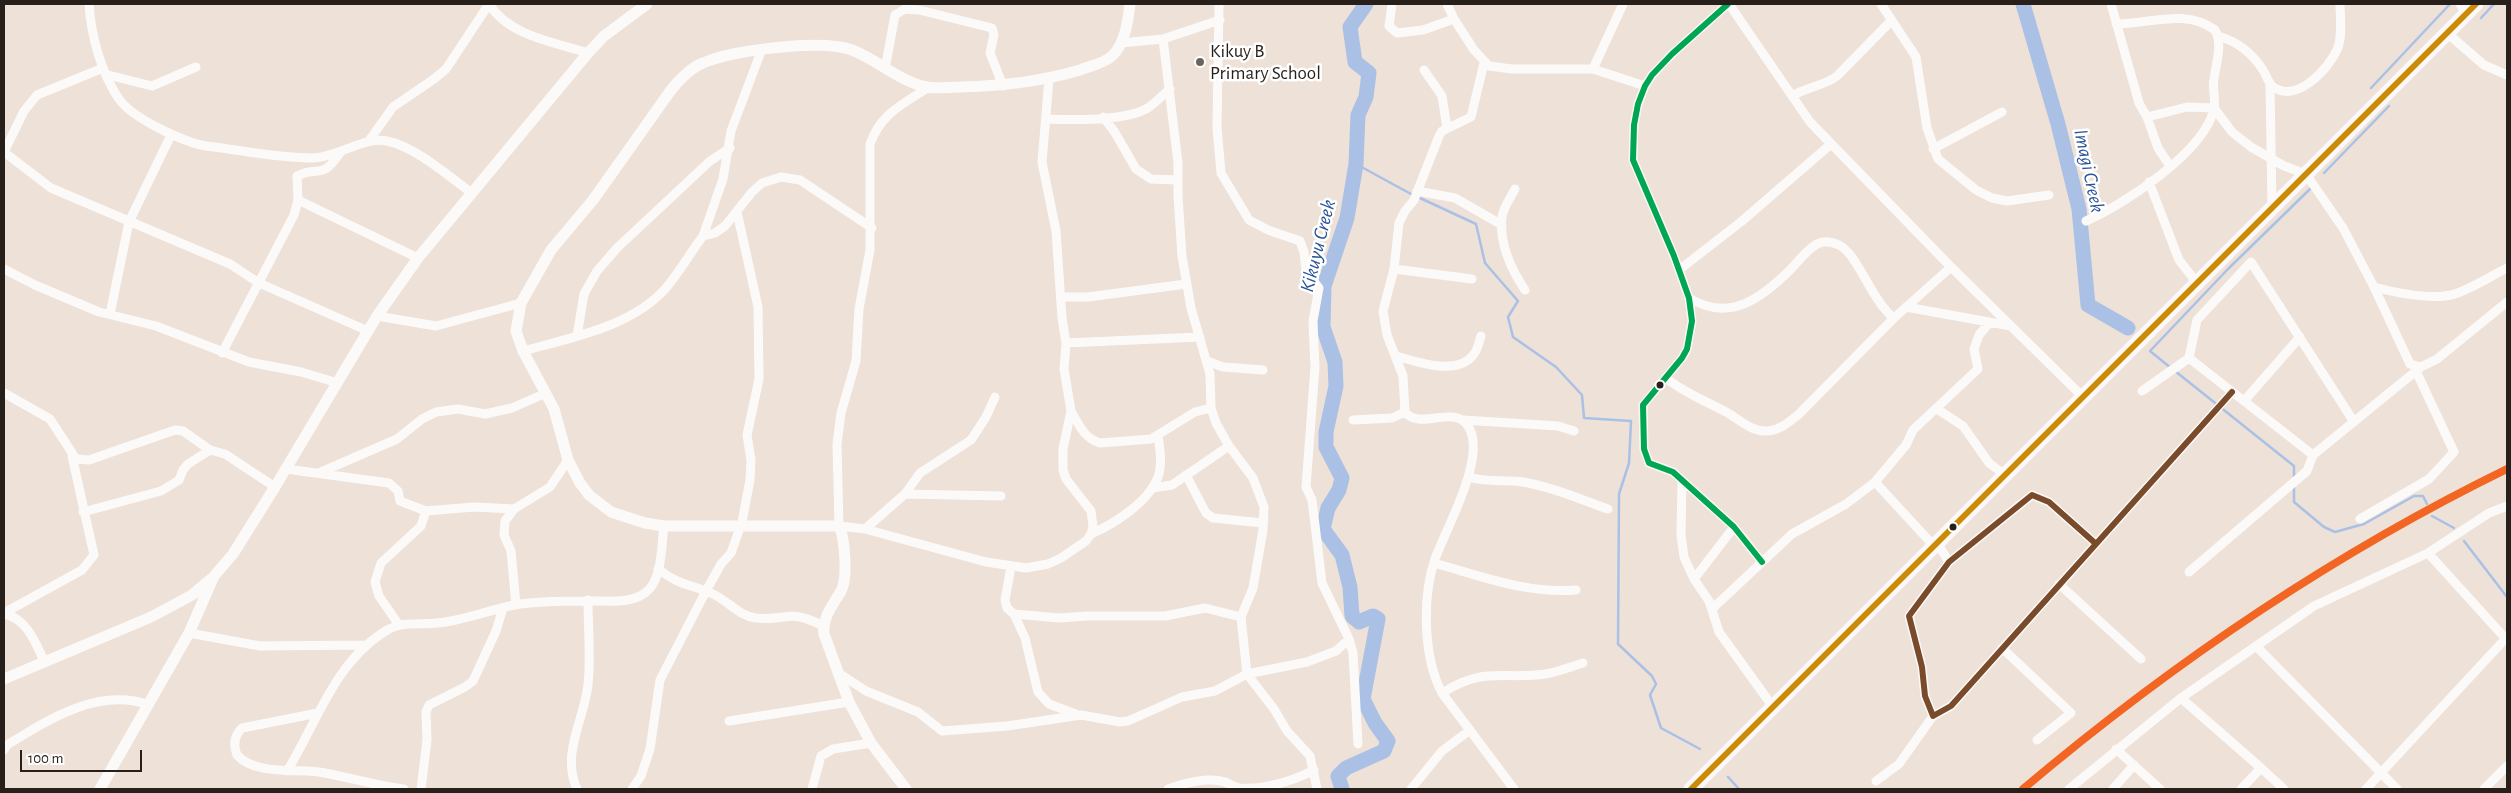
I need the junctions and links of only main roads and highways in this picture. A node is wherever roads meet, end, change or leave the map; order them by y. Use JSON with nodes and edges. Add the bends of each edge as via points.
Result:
{"nodes":[{"id":1,"x":2467,"y":7,"type":"edge"},
{"id":2,"x":1691,"y":789,"type":"edge"}],
"edges":[{"from":1,"to":2,"type":"highway","via":[[2447,32]]}]}
